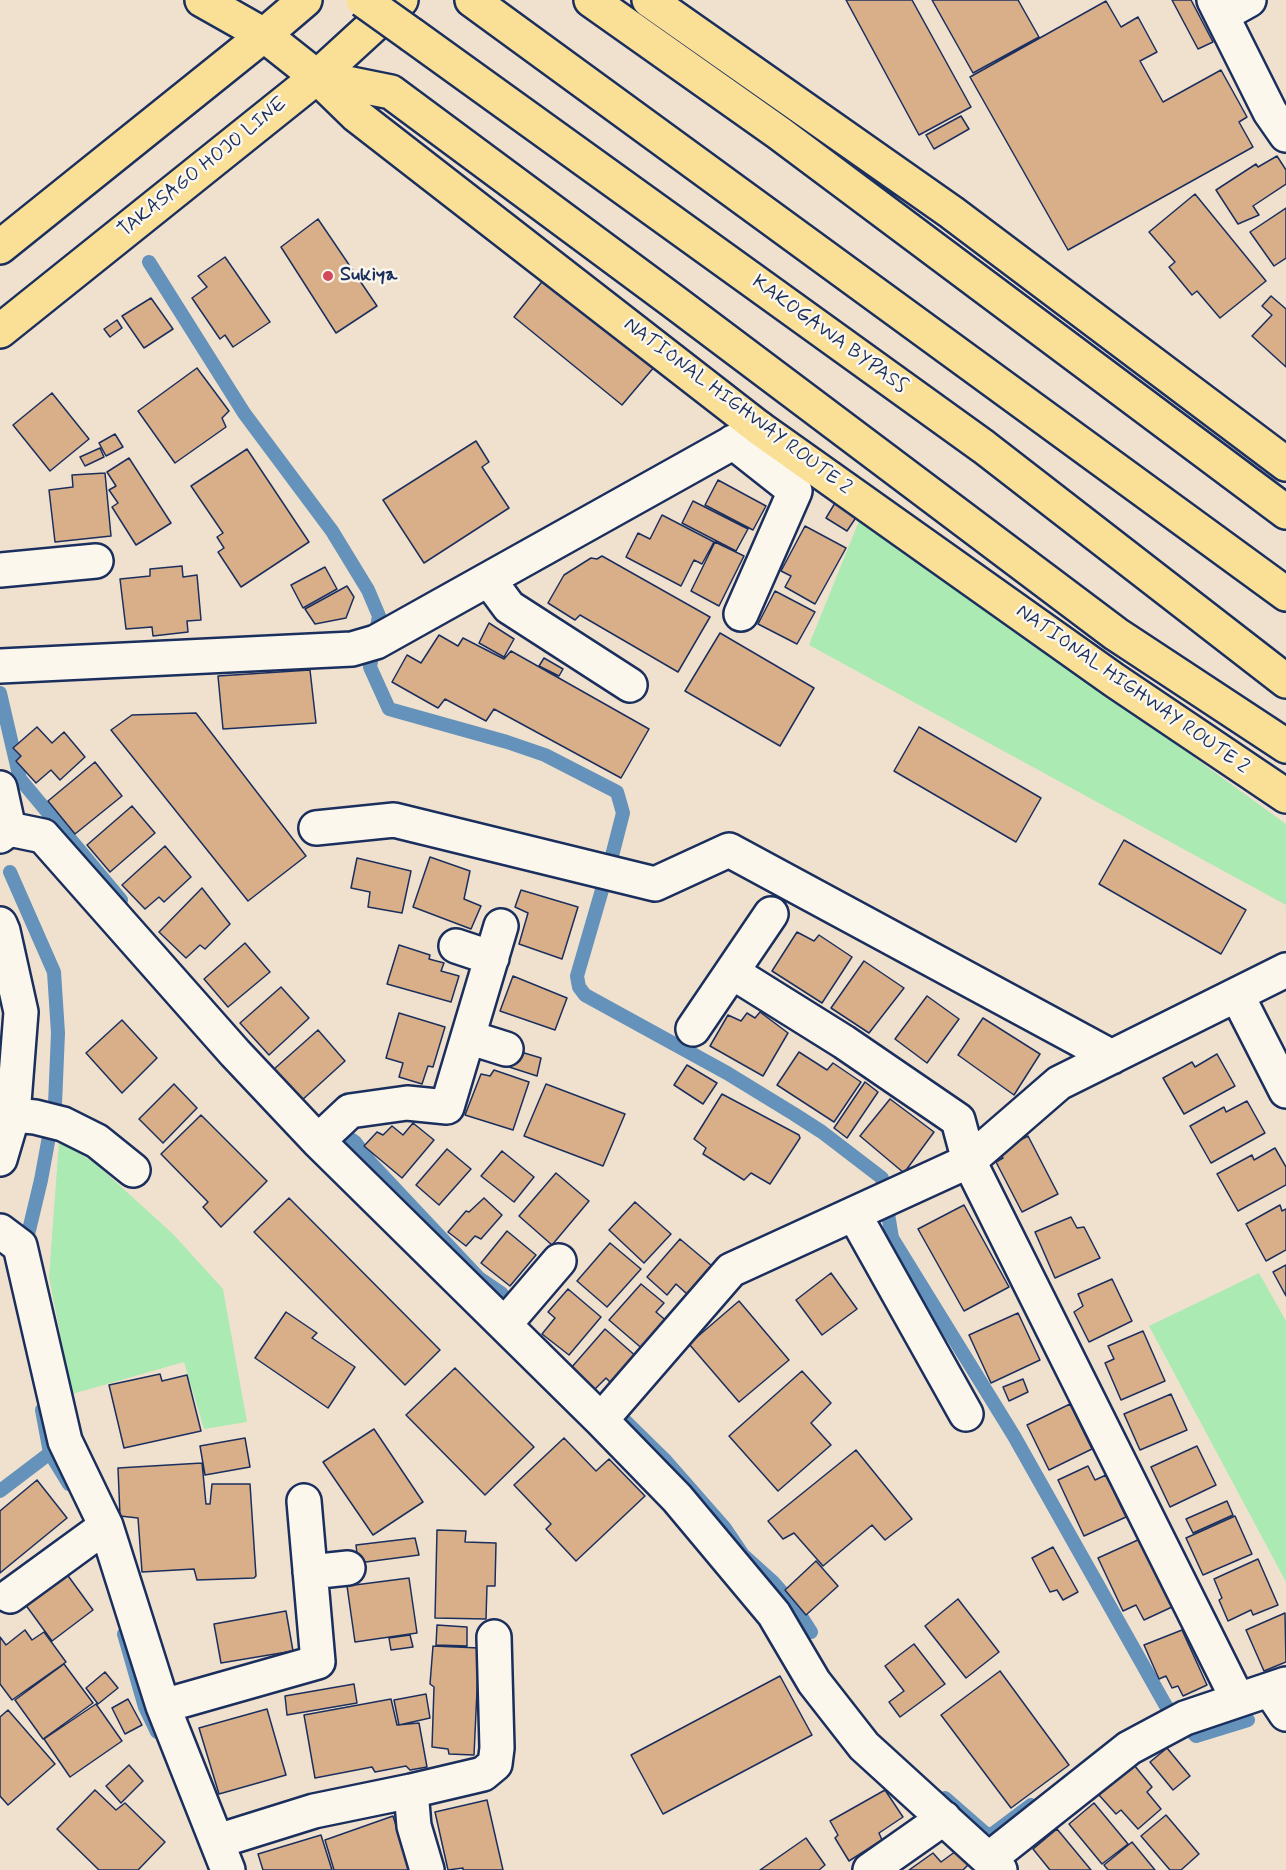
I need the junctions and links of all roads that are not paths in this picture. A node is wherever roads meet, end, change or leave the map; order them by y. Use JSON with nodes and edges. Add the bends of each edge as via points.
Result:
{"nodes":[{"id":1,"x":202,"y":0,"type":"edge"},
{"id":2,"x":233,"y":0,"type":"edge"},
{"id":3,"x":305,"y":0,"type":"edge"},
{"id":4,"x":363,"y":0,"type":"edge"},
{"id":5,"x":401,"y":0,"type":"edge"},
{"id":6,"x":472,"y":0,"type":"edge"},
{"id":7,"x":591,"y":0,"type":"edge"},
{"id":8,"x":649,"y":0,"type":"edge"},
{"id":9,"x":1228,"y":5,"type":"edge"},
{"id":10,"x":264,"y":35,"type":"junction"},
{"id":11,"x":317,"y":77,"type":"junction"},
{"id":12,"x":1286,"y":135,"type":"edge"},
{"id":13,"x":0,"y":247,"type":"edge"},
{"id":14,"x":0,"y":331,"type":"edge"},
{"id":15,"x":746,"y":435,"type":"junction"},
{"id":16,"x":1286,"y":464,"type":"edge"},
{"id":17,"x":1286,"y":512,"type":"edge"},
{"id":18,"x":96,"y":561,"type":"dead end"},
{"id":19,"x":0,"y":570,"type":"edge"},
{"id":20,"x":489,"y":580,"type":"junction"},
{"id":21,"x":1286,"y":594,"type":"edge"},
{"id":22,"x":741,"y":614,"type":"dead end"},
{"id":23,"x":0,"y":666,"type":"edge"},
{"id":24,"x":1286,"y":681,"type":"edge"},
{"id":25,"x":630,"y":685,"type":"dead end"},
{"id":26,"x":1286,"y":746,"type":"edge"},
{"id":27,"x":0,"y":788,"type":"edge"},
{"id":28,"x":1286,"y":796,"type":"edge"},
{"id":29,"x":316,"y":828,"type":"dead end"},
{"id":30,"x":5,"y":832,"type":"edge"},
{"id":31,"x":771,"y":914,"type":"dead end"},
{"id":32,"x":0,"y":924,"type":"edge"},
{"id":33,"x":501,"y":926,"type":"dead end"},
{"id":34,"x":456,"y":946,"type":"dead end"},
{"id":35,"x":492,"y":958,"type":"junction"},
{"id":36,"x":1286,"y":970,"type":"edge"},
{"id":37,"x":732,"y":972,"type":"junction"},
{"id":38,"x":1237,"y":995,"type":"junction"},
{"id":39,"x":693,"y":1029,"type":"dead end"},
{"id":40,"x":468,"y":1037,"type":"junction"},
{"id":41,"x":506,"y":1049,"type":"dead end"},
{"id":42,"x":1112,"y":1057,"type":"junction"},
{"id":43,"x":1286,"y":1090,"type":"edge"},
{"id":44,"x":37,"y":1119,"type":"junction"},
{"id":45,"x":318,"y":1141,"type":"junction"},
{"id":46,"x":0,"y":1159,"type":"edge"},
{"id":47,"x":969,"y":1161,"type":"junction"},
{"id":48,"x":133,"y":1170,"type":"dead end"},
{"id":49,"x":854,"y":1214,"type":"junction"},
{"id":50,"x":10,"y":1238,"type":"edge"},
{"id":51,"x":559,"y":1261,"type":"dead end"},
{"id":52,"x":505,"y":1324,"type":"junction"},
{"id":53,"x":966,"y":1414,"type":"dead end"},
{"id":54,"x":601,"y":1420,"type":"junction"},
{"id":55,"x":304,"y":1501,"type":"dead end"},
{"id":56,"x":103,"y":1528,"type":"junction"},
{"id":57,"x":348,"y":1568,"type":"dead end"},
{"id":58,"x":310,"y":1572,"type":"junction"},
{"id":59,"x":10,"y":1596,"type":"dead end"},
{"id":60,"x":494,"y":1637,"type":"dead end"},
{"id":61,"x":1281,"y":1696,"type":"edge"},
{"id":62,"x":1238,"y":1700,"type":"junction"},
{"id":63,"x":163,"y":1706,"type":"junction"},
{"id":64,"x":411,"y":1791,"type":"junction"},
{"id":65,"x":944,"y":1818,"type":"junction"},
{"id":66,"x":223,"y":1856,"type":"edge"},
{"id":67,"x":994,"y":1865,"type":"edge"},
{"id":68,"x":427,"y":1870,"type":"edge"},
{"id":69,"x":870,"y":1870,"type":"edge"}],
"edges":[{"from":1,"to":10,"type":"main road","name":"NATIONAL HIGHWAY ROUTE 2"},
{"from":2,"to":10,"type":"main road"},
{"from":3,"to":10,"type":"main road"},
{"from":4,"to":24,"type":"main road","name":"KAKOGAWA BYPASS","bridge":true,"via":[[984,447]]},
{"from":5,"to":11,"type":"main road","name":"TAKASAGO HOJO LINE"},
{"from":6,"to":21,"type":"main road"},
{"from":7,"to":17,"type":"main road","via":[[778,133]]},
{"from":8,"to":16,"type":"main road","via":[[951,212]]},
{"from":9,"to":12,"type":"street","via":[[1270,112]]},
{"from":10,"to":11,"type":"main road","name":"NATIONAL HIGHWAY ROUTE 2"},
{"from":10,"to":13,"type":"main road"},
{"from":11,"to":14,"type":"main road","name":"TAKASAGO HOJO LINE"},
{"from":11,"to":15,"type":"main road","name":"NATIONAL HIGHWAY ROUTE 2","via":[[356,115]]},
{"from":11,"to":26,"type":"main road","via":[[391,92],[1116,634]]},
{"from":15,"to":20,"type":"street"},
{"from":15,"to":22,"type":"street","via":[[795,491]]},
{"from":15,"to":28,"type":"main road","name":"NATIONAL HIGHWAY ROUTE 2"},
{"from":18,"to":19,"type":"street"},
{"from":20,"to":23,"type":"street","via":[[376,642],[352,648]]},
{"from":20,"to":25,"type":"street","via":[[509,607]]},
{"from":27,"to":30,"type":"street"},
{"from":29,"to":42,"type":"street","via":[[394,819],[655,884],[729,850]]},
{"from":30,"to":45,"type":"street","via":[[43,836]]},
{"from":31,"to":37,"type":"street"},
{"from":32,"to":44,"type":"street","via":[[21,1012]]},
{"from":33,"to":35,"type":"street"},
{"from":34,"to":35,"type":"street"},
{"from":35,"to":40,"type":"street"},
{"from":36,"to":38,"type":"street"},
{"from":37,"to":39,"type":"street"},
{"from":37,"to":47,"type":"street","via":[[958,1120]]},
{"from":38,"to":42,"type":"street"},
{"from":38,"to":43,"type":"street"},
{"from":40,"to":41,"type":"street"},
{"from":40,"to":45,"type":"street","via":[[447,1107],[407,1103],[350,1112]]},
{"from":42,"to":47,"type":"street","via":[[1059,1083]]},
{"from":44,"to":46,"type":"street"},
{"from":44,"to":48,"type":"street","via":[[97,1140]]},
{"from":45,"to":52,"type":"street"},
{"from":47,"to":49,"type":"street"},
{"from":47,"to":62,"type":"street"},
{"from":49,"to":53,"type":"street"},
{"from":49,"to":54,"type":"street","via":[[731,1270]]},
{"from":50,"to":56,"type":"street","via":[[28,1279],[65,1441]]},
{"from":51,"to":52,"type":"street"},
{"from":52,"to":54,"type":"street"},
{"from":54,"to":65,"type":"street","via":[[676,1498],[774,1614],[814,1682],[864,1746]]},
{"from":55,"to":58,"type":"street"},
{"from":56,"to":59,"type":"street"},
{"from":56,"to":63,"type":"street"},
{"from":57,"to":58,"type":"street"},
{"from":58,"to":63,"type":"street","via":[[318,1662]]},
{"from":60,"to":64,"type":"street","via":[[495,1764],[483,1774]]},
{"from":61,"to":62,"type":"street"},
{"from":62,"to":67,"type":"street","via":[[1179,1722],[1129,1748]]},
{"from":63,"to":66,"type":"street"},
{"from":64,"to":66,"type":"street","via":[[314,1811]]},
{"from":64,"to":68,"type":"street","via":[[414,1826]]},
{"from":65,"to":67,"type":"street"},
{"from":65,"to":69,"type":"street"}]}
